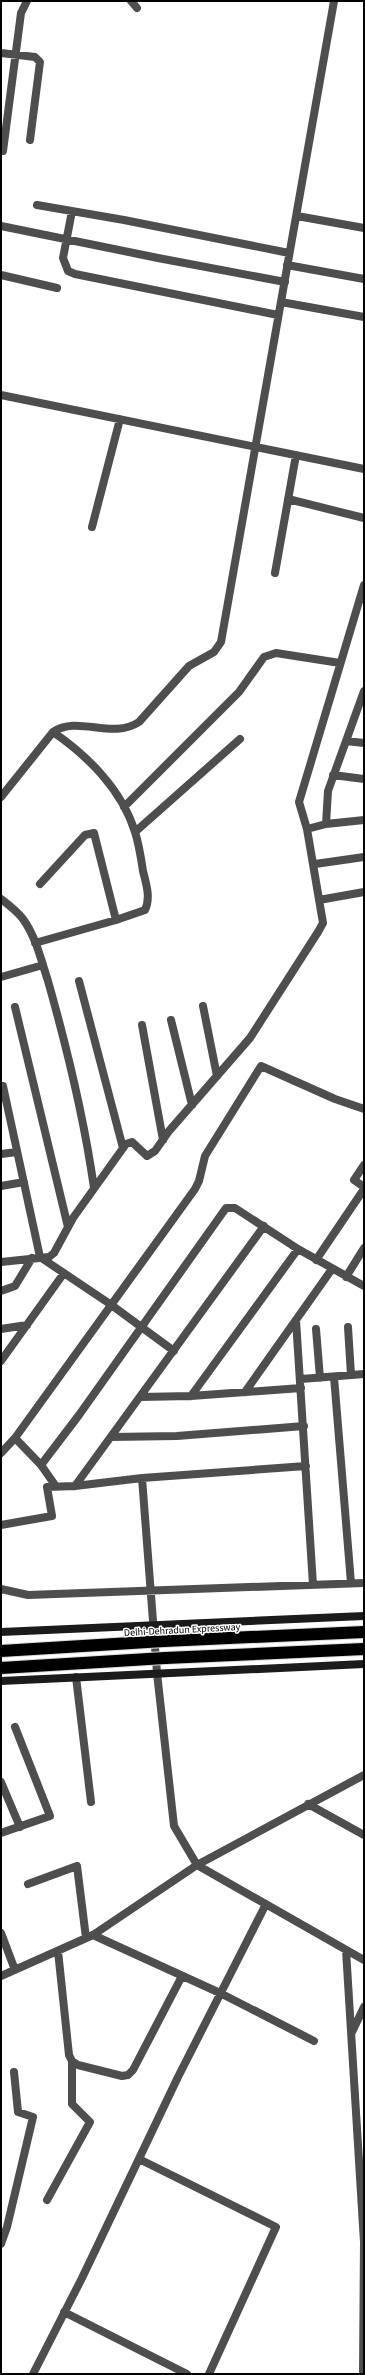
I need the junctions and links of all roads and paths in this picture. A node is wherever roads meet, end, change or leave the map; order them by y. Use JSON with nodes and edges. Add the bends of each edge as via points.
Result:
{"nodes":[{"id":1,"x":27,"y":1,"type":"edge"},
{"id":2,"x":131,"y":1,"type":"edge"},
{"id":3,"x":334,"y":1,"type":"edge"},
{"id":4,"x":137,"y":8,"type":"dead end"},
{"id":5,"x":1,"y":53,"type":"edge"},
{"id":6,"x":16,"y":55,"type":"junction"},
{"id":7,"x":30,"y":140,"type":"dead end"},
{"id":8,"x":3,"y":151,"type":"dead end"},
{"id":9,"x":37,"y":205,"type":"dead end"},
{"id":10,"x":72,"y":211,"type":"junction"},
{"id":11,"x":297,"y":216,"type":"junction"},
{"id":12,"x":1,"y":226,"type":"edge"},
{"id":13,"x":364,"y":228,"type":"edge"},
{"id":14,"x":66,"y":239,"type":"junction"},
{"id":15,"x":289,"y":253,"type":"junction"},
{"id":16,"x":287,"y":265,"type":"junction"},
{"id":17,"x":1,"y":275,"type":"edge"},
{"id":18,"x":364,"y":279,"type":"edge"},
{"id":19,"x":284,"y":282,"type":"junction"},
{"id":20,"x":57,"y":288,"type":"dead end"},
{"id":21,"x":281,"y":302,"type":"junction"},
{"id":22,"x":278,"y":315,"type":"junction"},
{"id":23,"x":364,"y":317,"type":"edge"},
{"id":24,"x":1,"y":395,"type":"edge"},
{"id":25,"x":120,"y":419,"type":"junction"},
{"id":26,"x":256,"y":448,"type":"junction"},
{"id":27,"x":296,"y":456,"type":"junction"},
{"id":28,"x":364,"y":469,"type":"edge"},
{"id":29,"x":288,"y":499,"type":"junction"},
{"id":30,"x":364,"y":518,"type":"edge"},
{"id":31,"x":92,"y":528,"type":"dead end"},
{"id":32,"x":275,"y":573,"type":"dead end"},
{"id":33,"x":364,"y":585,"type":"edge"},
{"id":34,"x":340,"y":663,"type":"junction"},
{"id":35,"x":364,"y":691,"type":"edge"},
{"id":36,"x":53,"y":732,"type":"junction"},
{"id":37,"x":240,"y":739,"type":"dead end"},
{"id":38,"x":346,"y":741,"type":"junction"},
{"id":39,"x":364,"y":744,"type":"edge"},
{"id":40,"x":333,"y":775,"type":"junction"},
{"id":41,"x":364,"y":779,"type":"edge"},
{"id":42,"x":1,"y":796,"type":"edge"},
{"id":43,"x":124,"y":807,"type":"junction"},
{"id":44,"x":364,"y":820,"type":"edge"},
{"id":45,"x":326,"y":824,"type":"junction"},
{"id":46,"x":307,"y":829,"type":"junction"},
{"id":47,"x":135,"y":832,"type":"junction"},
{"id":48,"x":364,"y":857,"type":"edge"},
{"id":49,"x":314,"y":864,"type":"junction"},
{"id":50,"x":40,"y":884,"type":"dead end"},
{"id":51,"x":364,"y":892,"type":"edge"},
{"id":52,"x":1,"y":899,"type":"edge"},
{"id":53,"x":319,"y":900,"type":"junction"},
{"id":54,"x":116,"y":920,"type":"junction"},
{"id":55,"x":35,"y":943,"type":"junction"},
{"id":56,"x":44,"y":966,"type":"junction"},
{"id":57,"x":1,"y":977,"type":"edge"},
{"id":58,"x":79,"y":982,"type":"dead end"},
{"id":59,"x":203,"y":1006,"type":"dead end"},
{"id":60,"x":15,"y":1007,"type":"dead end"},
{"id":61,"x":171,"y":1020,"type":"dead end"},
{"id":62,"x":142,"y":1025,"type":"dead end"},
{"id":63,"x":218,"y":1076,"type":"junction"},
{"id":64,"x":3,"y":1086,"type":"dead end"},
{"id":65,"x":192,"y":1105,"type":"junction"},
{"id":66,"x":364,"y":1109,"type":"edge"},
{"id":67,"x":163,"y":1140,"type":"junction"},
{"id":68,"x":123,"y":1148,"type":"junction"},
{"id":69,"x":17,"y":1152,"type":"junction"},
{"id":70,"x":1,"y":1154,"type":"edge"},
{"id":71,"x":364,"y":1165,"type":"edge"},
{"id":72,"x":24,"y":1182,"type":"junction"},
{"id":73,"x":1,"y":1186,"type":"edge"},
{"id":74,"x":94,"y":1188,"type":"junction"},
{"id":75,"x":364,"y":1188,"type":"edge"},
{"id":76,"x":264,"y":1226,"type":"junction"},
{"id":77,"x":68,"y":1227,"type":"junction"},
{"id":78,"x":364,"y":1248,"type":"edge"},
{"id":79,"x":298,"y":1249,"type":"junction"},
{"id":80,"x":36,"y":1258,"type":"junction"},
{"id":81,"x":316,"y":1260,"type":"junction"},
{"id":82,"x":1,"y":1262,"type":"edge"},
{"id":83,"x":332,"y":1269,"type":"junction"},
{"id":84,"x":64,"y":1273,"type":"junction"},
{"id":85,"x":346,"y":1277,"type":"junction"},
{"id":86,"x":364,"y":1286,"type":"edge"},
{"id":87,"x":1,"y":1291,"type":"edge"},
{"id":88,"x":110,"y":1304,"type":"junction"},
{"id":89,"x":296,"y":1320,"type":"junction"},
{"id":90,"x":27,"y":1325,"type":"junction"},
{"id":91,"x":348,"y":1326,"type":"dead end"},
{"id":92,"x":141,"y":1328,"type":"junction"},
{"id":93,"x":1,"y":1329,"type":"edge"},
{"id":94,"x":316,"y":1329,"type":"dead end"},
{"id":95,"x":174,"y":1351,"type":"junction"},
{"id":96,"x":1,"y":1361,"type":"edge"},
{"id":97,"x":364,"y":1374,"type":"edge"},
{"id":98,"x":351,"y":1375,"type":"junction"},
{"id":99,"x":334,"y":1377,"type":"junction"},
{"id":100,"x":320,"y":1378,"type":"junction"},
{"id":101,"x":301,"y":1379,"type":"junction"},
{"id":102,"x":301,"y":1388,"type":"junction"},
{"id":103,"x":245,"y":1392,"type":"junction"},
{"id":104,"x":191,"y":1396,"type":"junction"},
{"id":105,"x":140,"y":1397,"type":"junction"},
{"id":106,"x":304,"y":1426,"type":"junction"},
{"id":107,"x":111,"y":1437,"type":"junction"},
{"id":108,"x":14,"y":1438,"type":"junction"},
{"id":109,"x":1,"y":1453,"type":"edge"},
{"id":110,"x":41,"y":1465,"type":"junction"},
{"id":111,"x":306,"y":1466,"type":"junction"},
{"id":112,"x":142,"y":1478,"type":"junction"},
{"id":113,"x":55,"y":1485,"type":"junction"},
{"id":114,"x":76,"y":1486,"type":"junction"},
{"id":115,"x":1,"y":1524,"type":"edge"},
{"id":116,"x":350,"y":1583,"type":"junction"},
{"id":117,"x":364,"y":1583,"type":"edge"},
{"id":118,"x":313,"y":1585,"type":"junction"},
{"id":119,"x":1,"y":1590,"type":"edge"},
{"id":120,"x":151,"y":1592,"type":"junction"},
{"id":121,"x":364,"y":1616,"type":"edge"},
{"id":122,"x":153,"y":1624,"type":"junction"},
{"id":123,"x":1,"y":1632,"type":"edge"},
{"id":124,"x":364,"y":1632,"type":"edge"},
{"id":125,"x":364,"y":1649,"type":"edge"},
{"id":126,"x":1,"y":1651,"type":"edge"},
{"id":127,"x":364,"y":1664,"type":"edge"},
{"id":128,"x":1,"y":1668,"type":"edge"},
{"id":129,"x":157,"y":1673,"type":"junction"},
{"id":130,"x":76,"y":1677,"type":"junction"},
{"id":131,"x":1,"y":1681,"type":"edge"},
{"id":132,"x":14,"y":1727,"type":"dead end"},
{"id":133,"x":364,"y":1775,"type":"edge"},
{"id":134,"x":1,"y":1782,"type":"edge"},
{"id":135,"x":91,"y":1802,"type":"dead end"},
{"id":136,"x":308,"y":1804,"type":"junction"},
{"id":137,"x":20,"y":1827,"type":"junction"},
{"id":138,"x":1,"y":1833,"type":"edge"},
{"id":139,"x":364,"y":1835,"type":"edge"},
{"id":140,"x":197,"y":1865,"type":"junction"},
{"id":141,"x":28,"y":1884,"type":"dead end"},
{"id":142,"x":266,"y":1904,"type":"junction"},
{"id":143,"x":1,"y":1933,"type":"edge"},
{"id":144,"x":90,"y":1936,"type":"junction"},
{"id":145,"x":346,"y":1950,"type":"junction"},
{"id":146,"x":58,"y":1951,"type":"junction"},
{"id":147,"x":364,"y":1960,"type":"edge"},
{"id":148,"x":15,"y":1970,"type":"junction"},
{"id":149,"x":1,"y":1976,"type":"edge"},
{"id":150,"x":182,"y":1976,"type":"junction"},
{"id":151,"x":220,"y":1993,"type":"junction"},
{"id":152,"x":364,"y":2007,"type":"edge"},
{"id":153,"x":352,"y":2032,"type":"junction"},
{"id":154,"x":314,"y":2041,"type":"dead end"},
{"id":155,"x":72,"y":2062,"type":"junction"},
{"id":156,"x":14,"y":2072,"type":"dead end"},
{"id":157,"x":138,"y":2159,"type":"junction"},
{"id":158,"x":47,"y":2200,"type":"dead end"},
{"id":159,"x":4,"y":2226,"type":"edge"},
{"id":160,"x":364,"y":2242,"type":"edge"},
{"id":161,"x":1,"y":2244,"type":"edge"},
{"id":162,"x":64,"y":2312,"type":"junction"},
{"id":163,"x":33,"y":2374,"type":"edge"},
{"id":164,"x":187,"y":2374,"type":"edge"},
{"id":165,"x":209,"y":2374,"type":"edge"},
{"id":166,"x":363,"y":2374,"type":"edge"}],
"edges":[{"from":1,"to":6,"type":"street","via":[[21,13]]},
{"from":2,"to":4,"type":"street"},
{"from":3,"to":11,"type":"street"},
{"from":5,"to":6,"type":"street"},
{"from":6,"to":7,"type":"street","via":[[35,57],[40,62]]},
{"from":6,"to":8,"type":"street"},
{"from":9,"to":10,"type":"street"},
{"from":10,"to":14,"type":"street"},
{"from":10,"to":15,"type":"street"},
{"from":11,"to":13,"type":"street"},
{"from":11,"to":15,"type":"street"},
{"from":12,"to":14,"type":"street"},
{"from":14,"to":19,"type":"street"},
{"from":14,"to":22,"type":"street","via":[[64,266],[75,274]]},
{"from":15,"to":16,"type":"street"},
{"from":16,"to":18,"type":"street"},
{"from":16,"to":19,"type":"street"},
{"from":17,"to":20,"type":"street"},
{"from":19,"to":21,"type":"street"},
{"from":21,"to":22,"type":"street"},
{"from":21,"to":23,"type":"street"},
{"from":22,"to":26,"type":"street"},
{"from":24,"to":25,"type":"street"},
{"from":25,"to":26,"type":"street"},
{"from":25,"to":31,"type":"street"},
{"from":26,"to":27,"type":"street"},
{"from":26,"to":36,"type":"street","via":[[225,630],[218,647],[189,666],[133,726],[116,730],[62,727]]},
{"from":27,"to":28,"type":"street"},
{"from":27,"to":29,"type":"street"},
{"from":29,"to":30,"type":"street"},
{"from":29,"to":32,"type":"street"},
{"from":33,"to":34,"type":"street"},
{"from":34,"to":43,"type":"street","via":[[276,653],[264,657],[239,692]]},
{"from":34,"to":46,"type":"street","via":[[299,802]]},
{"from":35,"to":38,"type":"street"},
{"from":36,"to":42,"type":"street"},
{"from":36,"to":43,"type":"street","via":[[82,753]]},
{"from":37,"to":47,"type":"street"},
{"from":38,"to":39,"type":"street"},
{"from":38,"to":40,"type":"street"},
{"from":40,"to":41,"type":"street"},
{"from":40,"to":45,"type":"street","via":[[326,799]]},
{"from":43,"to":47,"type":"street"},
{"from":44,"to":45,"type":"street"},
{"from":45,"to":46,"type":"street"},
{"from":46,"to":49,"type":"street"},
{"from":47,"to":54,"type":"street","via":[[148,905],[142,912]]},
{"from":48,"to":49,"type":"street"},
{"from":49,"to":53,"type":"street"},
{"from":50,"to":54,"type":"street","via":[[85,835],[94,833]]},
{"from":51,"to":53,"type":"street"},
{"from":52,"to":55,"type":"street","via":[[24,920]]},
{"from":53,"to":63,"type":"street","via":[[323,923],[318,932],[250,1038]]},
{"from":54,"to":55,"type":"street"},
{"from":55,"to":56,"type":"street"},
{"from":56,"to":57,"type":"street"},
{"from":56,"to":74,"type":"street","via":[[90,1156]]},
{"from":58,"to":68,"type":"street"},
{"from":59,"to":63,"type":"street"},
{"from":60,"to":77,"type":"street"},
{"from":61,"to":65,"type":"street"},
{"from":62,"to":67,"type":"street"},
{"from":63,"to":65,"type":"street"},
{"from":64,"to":69,"type":"street"},
{"from":65,"to":67,"type":"street"},
{"from":66,"to":88,"type":"street","via":[[261,1066],[205,1156],[195,1189]]},
{"from":67,"to":68,"type":"street","via":[[155,1152],[147,1156],[132,1142]]},
{"from":68,"to":74,"type":"street"},
{"from":69,"to":70,"type":"street"},
{"from":69,"to":72,"type":"street"},
{"from":71,"to":75,"type":"street","via":[[354,1180]]},
{"from":72,"to":73,"type":"street"},
{"from":72,"to":80,"type":"street"},
{"from":74,"to":77,"type":"street"},
{"from":75,"to":81,"type":"street"},
{"from":76,"to":79,"type":"street"},
{"from":76,"to":92,"type":"street","via":[[235,1208],[226,1208]]},
{"from":76,"to":95,"type":"street"},
{"from":77,"to":80,"type":"street","via":[[54,1253]]},
{"from":78,"to":85,"type":"street"},
{"from":79,"to":81,"type":"street"},
{"from":79,"to":104,"type":"street"},
{"from":80,"to":82,"type":"street"},
{"from":80,"to":84,"type":"street"},
{"from":80,"to":87,"type":"street","via":[[15,1286]]},
{"from":81,"to":83,"type":"street"},
{"from":83,"to":85,"type":"street"},
{"from":83,"to":89,"type":"street"},
{"from":84,"to":88,"type":"street"},
{"from":84,"to":90,"type":"street"},
{"from":85,"to":86,"type":"street"},
{"from":88,"to":92,"type":"street"},
{"from":88,"to":108,"type":"street"},
{"from":89,"to":101,"type":"street"},
{"from":89,"to":103,"type":"street"},
{"from":90,"to":93,"type":"street"},
{"from":90,"to":96,"type":"street"},
{"from":91,"to":98,"type":"street"},
{"from":92,"to":95,"type":"street"},
{"from":92,"to":110,"type":"street"},
{"from":94,"to":100,"type":"street"},
{"from":95,"to":105,"type":"street"},
{"from":97,"to":98,"type":"street"},
{"from":98,"to":99,"type":"street"},
{"from":99,"to":100,"type":"street"},
{"from":99,"to":116,"type":"street"},
{"from":100,"to":101,"type":"street"},
{"from":101,"to":102,"type":"street"},
{"from":102,"to":103,"type":"street"},
{"from":102,"to":106,"type":"street"},
{"from":103,"to":104,"type":"street"},
{"from":104,"to":105,"type":"street"},
{"from":105,"to":107,"type":"street"},
{"from":106,"to":107,"type":"street","via":[[177,1436]]},
{"from":106,"to":111,"type":"street"},
{"from":107,"to":114,"type":"street"},
{"from":108,"to":109,"type":"street"},
{"from":108,"to":110,"type":"street"},
{"from":110,"to":113,"type":"street"},
{"from":111,"to":112,"type":"street"},
{"from":111,"to":118,"type":"street"},
{"from":112,"to":114,"type":"street"},
{"from":112,"to":120,"type":"street"},
{"from":113,"to":114,"type":"street"},
{"from":113,"to":115,"type":"street","via":[[47,1486],[52,1516]]},
{"from":116,"to":117,"type":"street"},
{"from":116,"to":118,"type":"street"},
{"from":118,"to":120,"type":"street"},
{"from":119,"to":120,"type":"street","via":[[28,1595]]},
{"from":120,"to":122,"type":"street"},
{"from":121,"to":122,"type":"street"},
{"from":122,"to":123,"type":"street"},
{"from":122,"to":129,"type":"street"},
{"from":124,"to":126,"type":"highway","name":"Delhi-Dehradun Expressway","bridge":true},
{"from":125,"to":128,"type":"highway","bridge":true},
{"from":127,"to":129,"type":"street"},
{"from":129,"to":130,"type":"street"},
{"from":129,"to":140,"type":"street","via":[[174,1826]]},
{"from":130,"to":131,"type":"street"},
{"from":130,"to":135,"type":"street"},
{"from":132,"to":137,"type":"street","via":[[50,1816]]},
{"from":133,"to":136,"type":"street"},
{"from":134,"to":137,"type":"street"},
{"from":136,"to":139,"type":"street"},
{"from":136,"to":140,"type":"street"},
{"from":137,"to":138,"type":"street"},
{"from":140,"to":142,"type":"street"},
{"from":140,"to":144,"type":"street"},
{"from":141,"to":144,"type":"street","via":[[78,1866]]},
{"from":142,"to":145,"type":"street"},
{"from":142,"to":151,"type":"street"},
{"from":143,"to":148,"type":"street"},
{"from":144,"to":146,"type":"street"},
{"from":144,"to":150,"type":"street"},
{"from":145,"to":147,"type":"street"},
{"from":145,"to":153,"type":"street"},
{"from":146,"to":148,"type":"street"},
{"from":146,"to":155,"type":"street"},
{"from":148,"to":149,"type":"street"},
{"from":150,"to":151,"type":"street"},
{"from":150,"to":155,"type":"street","via":[[128,2075]]},
{"from":151,"to":154,"type":"street"},
{"from":151,"to":157,"type":"street"},
{"from":152,"to":153,"type":"street"},
{"from":153,"to":160,"type":"street"},
{"from":155,"to":158,"type":"street","via":[[72,2104],[90,2122]]},
{"from":156,"to":159,"type":"street","via":[[18,2112],[33,2117]]},
{"from":157,"to":162,"type":"street"},
{"from":157,"to":165,"type":"street","via":[[276,2227]]},
{"from":159,"to":161,"type":"street"},
{"from":160,"to":166,"type":"street"},
{"from":162,"to":163,"type":"street"},
{"from":162,"to":164,"type":"street"}]}
